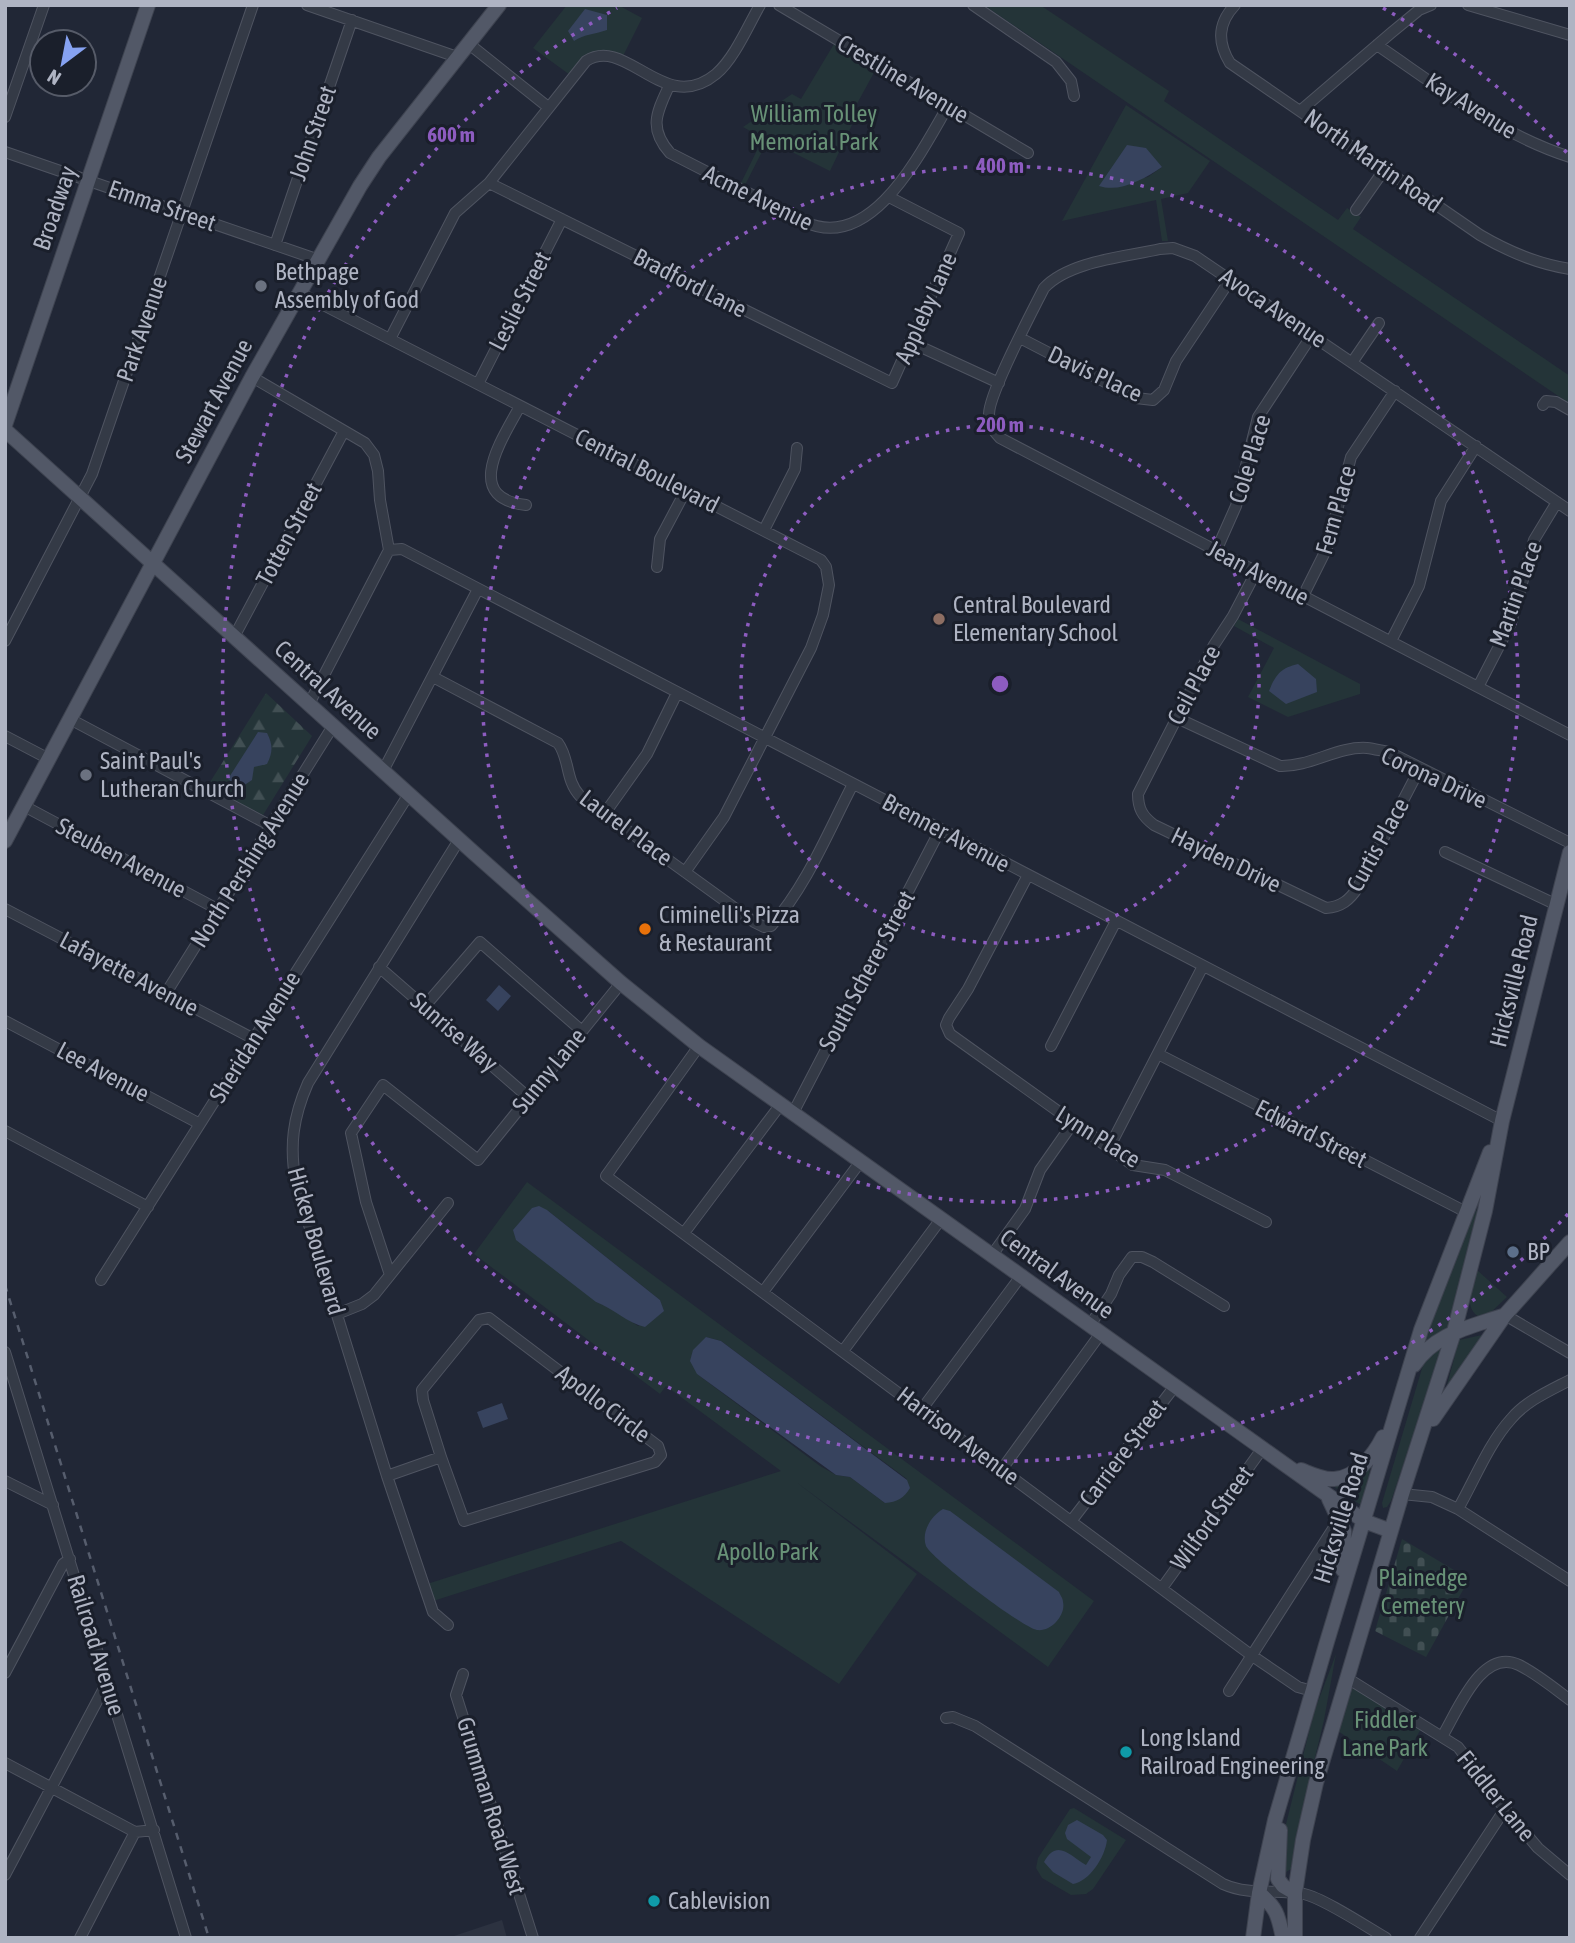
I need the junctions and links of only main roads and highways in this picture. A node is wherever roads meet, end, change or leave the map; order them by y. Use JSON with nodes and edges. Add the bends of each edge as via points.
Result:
{"nodes":[{"id":1,"x":148,"y":5,"type":"edge"},
{"id":2,"x":499,"y":5,"type":"edge"},
{"id":3,"x":5,"y":428,"type":"edge"},
{"id":4,"x":152,"y":564,"type":"junction"},
{"id":5,"x":5,"y":841,"type":"edge"},
{"id":6,"x":1570,"y":852,"type":"edge"},
{"id":7,"x":1502,"y":1121,"type":"junction"},
{"id":8,"x":1570,"y":1242,"type":"edge"},
{"id":9,"x":1465,"y":1291,"type":"junction"},
{"id":10,"x":1505,"y":1315,"type":"junction"},
{"id":11,"x":1487,"y":1321,"type":"junction"},
{"id":12,"x":1454,"y":1332,"type":"junction"},
{"id":13,"x":1408,"y":1375,"type":"junction"},
{"id":14,"x":1398,"y":1407,"type":"junction"},
{"id":15,"x":1423,"y":1435,"type":"junction"},
{"id":16,"x":1265,"y":1451,"type":"junction"},
{"id":17,"x":1327,"y":1495,"type":"junction"},
{"id":18,"x":1364,"y":1521,"type":"junction"},
{"id":19,"x":1391,"y":1531,"type":"junction"},
{"id":20,"x":1342,"y":1591,"type":"junction"},
{"id":21,"x":1283,"y":1791,"type":"junction"},
{"id":22,"x":1259,"y":1893,"type":"junction"},
{"id":23,"x":1295,"y":1893,"type":"junction"},
{"id":24,"x":1253,"y":1938,"type":"edge"},
{"id":25,"x":1283,"y":1938,"type":"edge"},
{"id":26,"x":1295,"y":1938,"type":"edge"}],
"edges":[{"from":1,"to":3,"type":"main road","name":"Broadway"},
{"from":2,"to":4,"type":"main road","name":"Stewart Avenue","via":[[379,157]]},
{"from":3,"to":4,"type":"main road","name":"Central Avenue"},
{"from":4,"to":5,"type":"main road","name":"Stewart Avenue"},
{"from":4,"to":16,"type":"main road","name":"Central Avenue","via":[[621,982],[699,1046],[782,1110],[861,1161]]},
{"from":6,"to":7,"type":"main road","name":"Hicksville Road"},
{"from":7,"to":9,"type":"main road","name":"Hicksville Road"},
{"from":7,"to":13,"type":"main road","name":"Hicksville Road"},
{"from":8,"to":10,"type":"main road"},
{"from":9,"to":11,"type":"main road","via":[[1470,1312]]},
{"from":9,"to":12,"type":"main road","name":"Hicksville Road"},
{"from":10,"to":11,"type":"main road"},
{"from":10,"to":15,"type":"main road"},
{"from":11,"to":12,"type":"main road"},
{"from":12,"to":13,"type":"main road","via":[[1430,1345]]},
{"from":12,"to":15,"type":"main road","name":"Hicksville Road"},
{"from":13,"to":14,"type":"main road","name":"Hicksville Road"},
{"from":14,"to":16,"type":"main road","via":[[1371,1456],[1340,1478],[1303,1471]]},
{"from":14,"to":18,"type":"main road","name":"Hicksville Road"},
{"from":15,"to":19,"type":"main road","name":"Hicksville Road"},
{"from":16,"to":17,"type":"main road","name":"Central Avenue"},
{"from":17,"to":18,"type":"main road","name":"Central Avenue"},
{"from":17,"to":20,"type":"main road","via":[[1345,1537]]},
{"from":18,"to":19,"type":"main road","name":"Central Avenue"},
{"from":18,"to":20,"type":"main road","name":"Hicksville Road"},
{"from":19,"to":23,"type":"main road","name":"Hicksville Road","via":[[1316,1783]]},
{"from":20,"to":21,"type":"main road","name":"Hicksville Road"},
{"from":21,"to":22,"type":"main road","name":"Hicksville Road"},
{"from":21,"to":23,"type":"main road","via":[[1278,1879]]},
{"from":22,"to":24,"type":"main road","name":"Hicksville Road"},
{"from":22,"to":25,"type":"main road","via":[[1275,1908]]},
{"from":23,"to":26,"type":"main road","name":"Hicksville Road"}]}
